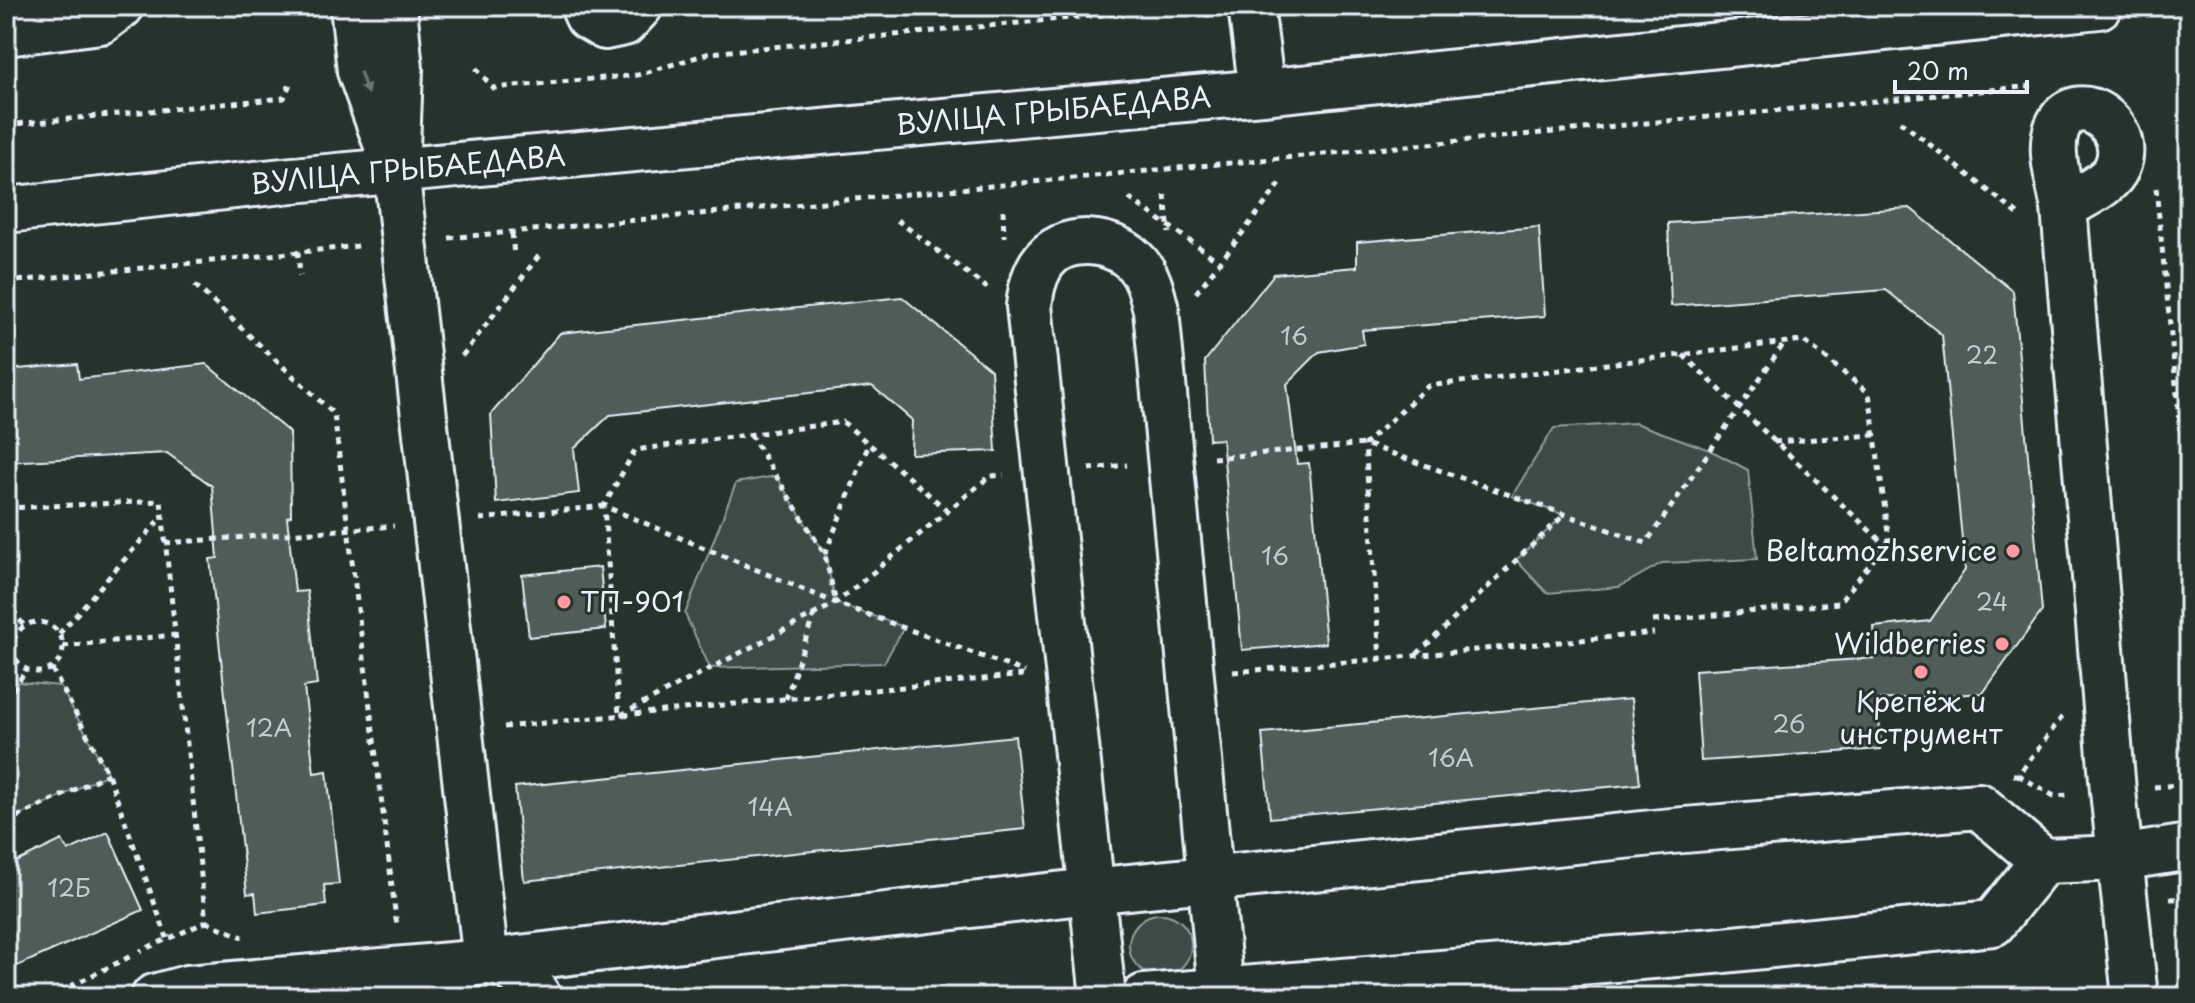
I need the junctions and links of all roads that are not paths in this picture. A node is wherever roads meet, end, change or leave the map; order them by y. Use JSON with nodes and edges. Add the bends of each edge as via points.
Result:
{"nodes":[{"id":1,"x":121,"y":6,"type":"edge"},
{"id":2,"x":353,"y":6,"type":"edge"},
{"id":3,"x":394,"y":6,"type":"edge"},
{"id":4,"x":583,"y":6,"type":"edge"},
{"id":5,"x":640,"y":6,"type":"edge"},
{"id":6,"x":2099,"y":6,"type":"edge"},
{"id":7,"x":1252,"y":12,"type":"edge"},
{"id":8,"x":33,"y":22,"type":"edge"},
{"id":9,"x":1262,"y":92,"type":"junction"},
{"id":10,"x":396,"y":170,"type":"junction"},
{"id":11,"x":2064,"y":208,"type":"dead end"},
{"id":12,"x":6,"y":210,"type":"edge"},
{"id":13,"x":2189,"y":847,"type":"edge"},
{"id":14,"x":2120,"y":858,"type":"junction"},
{"id":15,"x":2043,"y":861,"type":"junction"},
{"id":16,"x":1208,"y":879,"type":"junction"},
{"id":17,"x":1090,"y":891,"type":"junction"},
{"id":18,"x":486,"y":962,"type":"junction"},
{"id":19,"x":1221,"y":990,"type":"junction"},
{"id":20,"x":154,"y":997,"type":"edge"},
{"id":21,"x":442,"y":997,"type":"edge"},
{"id":22,"x":538,"y":997,"type":"edge"},
{"id":23,"x":1103,"y":997,"type":"edge"},
{"id":24,"x":1144,"y":997,"type":"edge"},
{"id":25,"x":2135,"y":997,"type":"edge"}],
"edges":[{"from":1,"to":8,"type":"street","via":[[101,21]]},
{"from":2,"to":10,"type":"street","one_way":true,"via":[[360,71]]},
{"from":3,"to":10,"type":"street","via":[[400,69]]},
{"from":4,"to":5,"type":"street","via":[[588,17],[605,27],[624,23]]},
{"from":6,"to":9,"type":"street","name":"ВУЛІЦА ГРЫБАЕДАВА"},
{"from":7,"to":9,"type":"street"},
{"from":9,"to":10,"type":"street","name":"ВУЛІЦА ГРЫБАЕДАВА"},
{"from":10,"to":12,"type":"street","name":"ВУЛІЦА ГРЫБАЕДАВА"},
{"from":10,"to":18,"type":"street"},
{"from":11,"to":14,"type":"street"},
{"from":13,"to":14,"type":"street"},
{"from":14,"to":15,"type":"street"},
{"from":14,"to":25,"type":"street"},
{"from":15,"to":16,"type":"street","via":[[1979,806],[1672,831]]},
{"from":15,"to":19,"type":"street","via":[[1993,923]]},
{"from":16,"to":17,"type":"street"},
{"from":16,"to":17,"type":"street","via":[[1156,310],[1137,264],[1116,247],[1088,241],[1062,246],[1043,262],[1032,282],[1029,306]]},
{"from":16,"to":19,"type":"street"},
{"from":17,"to":18,"type":"street"},
{"from":17,"to":23,"type":"street"},
{"from":18,"to":20,"type":"street","via":[[187,988]]},
{"from":18,"to":21,"type":"street","via":[[454,976]]},
{"from":18,"to":22,"type":"street","via":[[520,971]]},
{"from":19,"to":24,"type":"street"}]}
